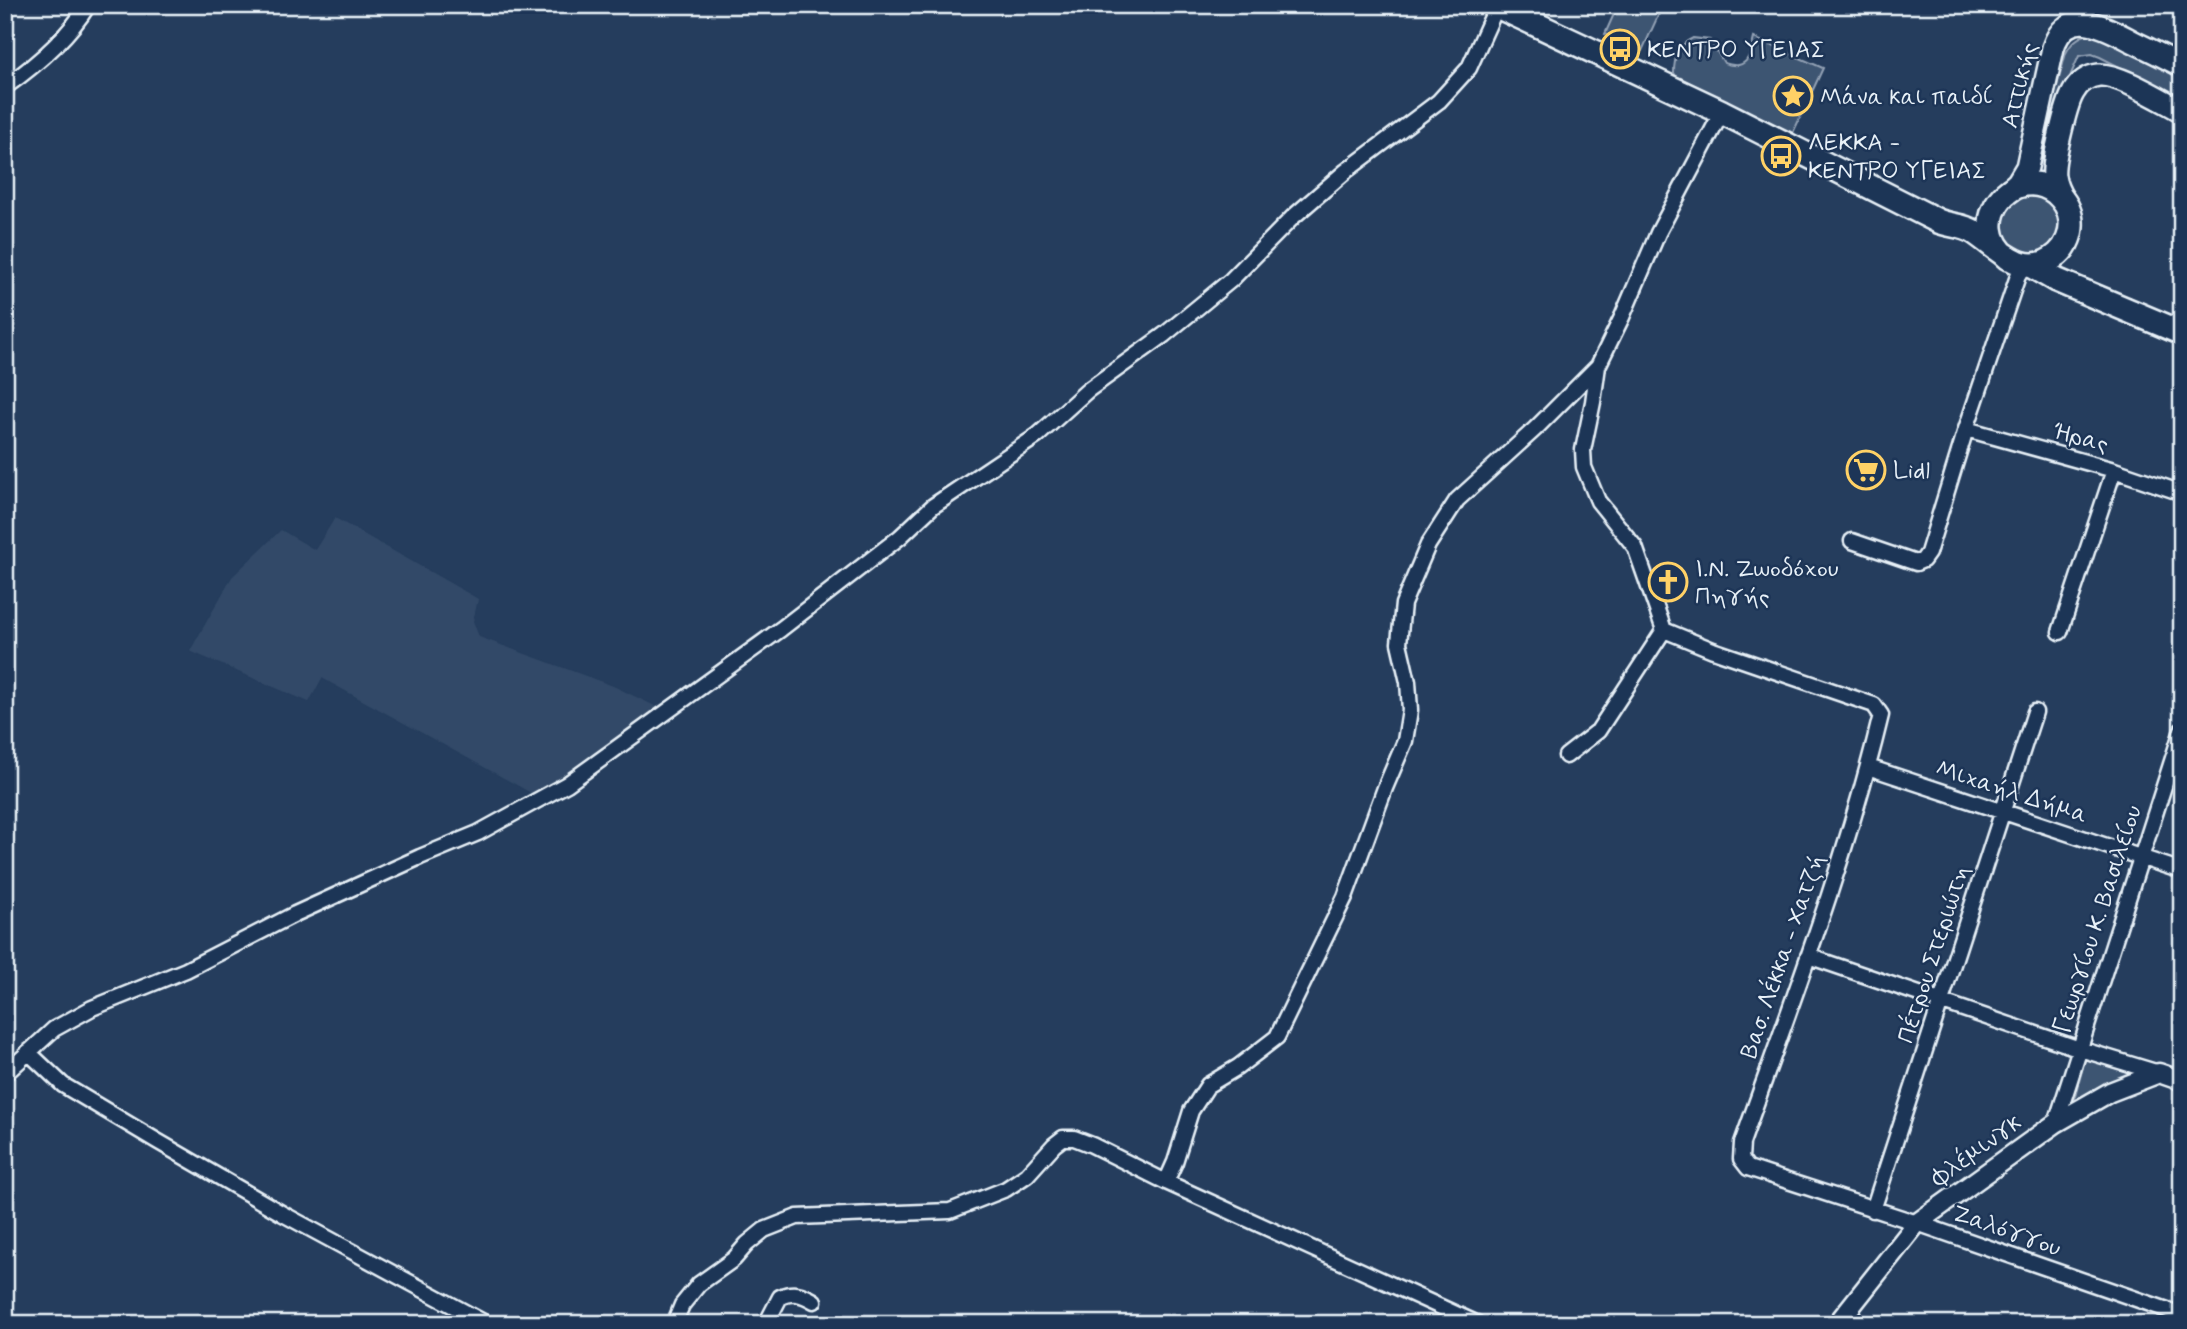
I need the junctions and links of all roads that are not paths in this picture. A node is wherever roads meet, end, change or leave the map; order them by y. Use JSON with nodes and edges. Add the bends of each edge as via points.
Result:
{"nodes":[{"id":1,"x":88,"y":5,"type":"edge"},
{"id":2,"x":1496,"y":6,"type":"edge"},
{"id":3,"x":2085,"y":14,"type":"edge"},
{"id":4,"x":2182,"y":66,"type":"edge"},
{"id":5,"x":5,"y":87,"type":"edge"},
{"id":6,"x":2182,"y":111,"type":"edge"},
{"id":7,"x":1722,"y":113,"type":"junction"},
{"id":8,"x":2001,"y":200,"type":"junction"},
{"id":9,"x":2064,"y":201,"type":"junction"},
{"id":10,"x":1924,"y":214,"type":"junction"},
{"id":11,"x":2070,"y":235,"type":"junction"},
{"id":12,"x":2020,"y":262,"type":"junction"},
{"id":13,"x":2084,"y":292,"type":"junction"},
{"id":14,"x":2182,"y":333,"type":"edge"},
{"id":15,"x":1598,"y":366,"type":"junction"},
{"id":16,"x":1966,"y":429,"type":"junction"},
{"id":17,"x":2114,"y":470,"type":"junction"},
{"id":18,"x":2182,"y":493,"type":"edge"},
{"id":19,"x":1852,"y":541,"type":"dead end"},
{"id":20,"x":1664,"y":629,"type":"junction"},
{"id":21,"x":2060,"y":632,"type":"dead end"},
{"id":22,"x":2035,"y":712,"type":"dead end"},
{"id":23,"x":2182,"y":730,"type":"edge"},
{"id":24,"x":1566,"y":756,"type":"dead end"},
{"id":25,"x":1868,"y":767,"type":"junction"},
{"id":26,"x":2003,"y":813,"type":"junction"},
{"id":27,"x":2141,"y":857,"type":"junction"},
{"id":28,"x":2182,"y":871,"type":"edge"},
{"id":29,"x":1808,"y":956,"type":"junction"},
{"id":30,"x":1941,"y":1002,"type":"junction"},
{"id":31,"x":2080,"y":1049,"type":"junction"},
{"id":32,"x":28,"y":1052,"type":"junction"},
{"id":33,"x":2159,"y":1073,"type":"junction"},
{"id":34,"x":5,"y":1074,"type":"edge"},
{"id":35,"x":2182,"y":1081,"type":"edge"},
{"id":36,"x":2056,"y":1122,"type":"junction"},
{"id":37,"x":1741,"y":1159,"type":"joint"},
{"id":38,"x":1166,"y":1182,"type":"junction"},
{"id":39,"x":1873,"y":1210,"type":"junction"},
{"id":40,"x":1917,"y":1223,"type":"junction"},
{"id":41,"x":814,"y":1301,"type":"dead end"},
{"id":42,"x":2182,"y":1315,"type":"edge"},
{"id":43,"x":487,"y":1324,"type":"edge"},
{"id":44,"x":674,"y":1324,"type":"edge"},
{"id":45,"x":766,"y":1324,"type":"edge"},
{"id":46,"x":1478,"y":1324,"type":"edge"},
{"id":47,"x":1837,"y":1324,"type":"edge"}],
"edges":[{"from":1,"to":5,"type":"street","via":[[76,26]]},
{"from":2,"to":7,"type":"main road"},
{"from":2,"to":32,"type":"street","via":[[1469,68],[1439,101],[1346,171],[1231,280],[1088,390],[1037,436],[933,506],[889,545],[567,784],[478,833],[295,914],[186,970],[92,1008],[54,1029]]},
{"from":3,"to":4,"type":"main road","name":"Αττικής"},
{"from":3,"to":8,"type":"main road","name":"Αττικής","via":[[2055,42],[2027,167]]},
{"from":6,"to":9,"type":"main road","via":[[2109,75],[2082,82],[2069,101],[2055,158],[2053,173]]},
{"from":7,"to":10,"type":"main road"},
{"from":7,"to":15,"type":"street","via":[[1658,233]]},
{"from":8,"to":9,"type":"main road","via":[[2020,186],[2034,184]]},
{"from":8,"to":10,"type":"main road","via":[[1978,215]]},
{"from":8,"to":12,"type":"main road","via":[[1991,226],[1993,238],[1998,249]]},
{"from":9,"to":11,"type":"main road"},
{"from":10,"to":12,"type":"main road","via":[[1974,232]]},
{"from":11,"to":12,"type":"main road","via":[[2055,257],[2039,264]]},
{"from":11,"to":13,"type":"main road","via":[[2066,268]]},
{"from":12,"to":13,"type":"main road"},
{"from":12,"to":16,"type":"street"},
{"from":13,"to":14,"type":"main road"},
{"from":15,"to":20,"type":"street","via":[[1584,467],[1598,501],[1635,547]]},
{"from":15,"to":38,"type":"street","via":[[1457,500],[1428,545],[1403,604],[1399,643],[1410,710],[1405,741],[1345,897],[1277,1037],[1208,1085],[1191,1111]]},
{"from":16,"to":17,"type":"street","name":"Ήρας"},
{"from":16,"to":19,"type":"street","via":[[1923,560],[1916,563]]},
{"from":17,"to":18,"type":"street","name":"Ήρας"},
{"from":17,"to":21,"type":"street"},
{"from":20,"to":24,"type":"street","via":[[1598,731]]},
{"from":20,"to":25,"type":"street","name":"Βασ. Λέκκα - Χατζή","via":[[1874,705],[1881,715]]},
{"from":22,"to":26,"type":"street","name":"Πέτρου Στεριώτη"},
{"from":23,"to":27,"type":"street","name":"Γεωργίου Κ. Βασιλείου"},
{"from":25,"to":26,"type":"street","name":"Μιχαήλ Δήμα"},
{"from":25,"to":29,"type":"street","name":"Βασ. Λέκκα - Χατζή"},
{"from":26,"to":27,"type":"street","name":"Μιχαήλ Δήμα"},
{"from":26,"to":30,"type":"street","name":"Πέτρου Στεριώτη"},
{"from":27,"to":28,"type":"street","name":"Μιχαήλ Δήμα"},
{"from":27,"to":31,"type":"street","name":"Γεωργίου Κ. Βασιλείου"},
{"from":29,"to":30,"type":"street"},
{"from":29,"to":37,"type":"street","name":"Βασ. Λέκκα - Χατζή","via":[[1742,1143]]},
{"from":30,"to":31,"type":"street"},
{"from":30,"to":39,"type":"street","name":"Πέτρου Στεριώτη"},
{"from":31,"to":33,"type":"street"},
{"from":31,"to":36,"type":"street","name":"Γεωργίου Κ. Βασιλείου"},
{"from":32,"to":34,"type":"street"},
{"from":32,"to":43,"type":"street","via":[[63,1085],[157,1141]]},
{"from":33,"to":35,"type":"street"},
{"from":33,"to":36,"type":"street","name":"Φλέμινγκ","via":[[2110,1092]]},
{"from":36,"to":40,"type":"street","name":"Φλέμινγκ"},
{"from":37,"to":39,"type":"street","name":"Ζαλόγγου","via":[[1748,1168]]},
{"from":38,"to":44,"type":"street","via":[[1092,1145],[1063,1138],[1027,1175],[987,1198],[950,1211],[797,1217],[764,1230],[699,1284]]},
{"from":38,"to":46,"type":"street"},
{"from":39,"to":40,"type":"street","name":"Ζαλόγγου"},
{"from":40,"to":42,"type":"street","name":"Ζαλόγγου"},
{"from":40,"to":47,"type":"street","name":"Φλέμινγκ"},
{"from":41,"to":45,"type":"street","via":[[788,1293],[780,1297]]}]}
